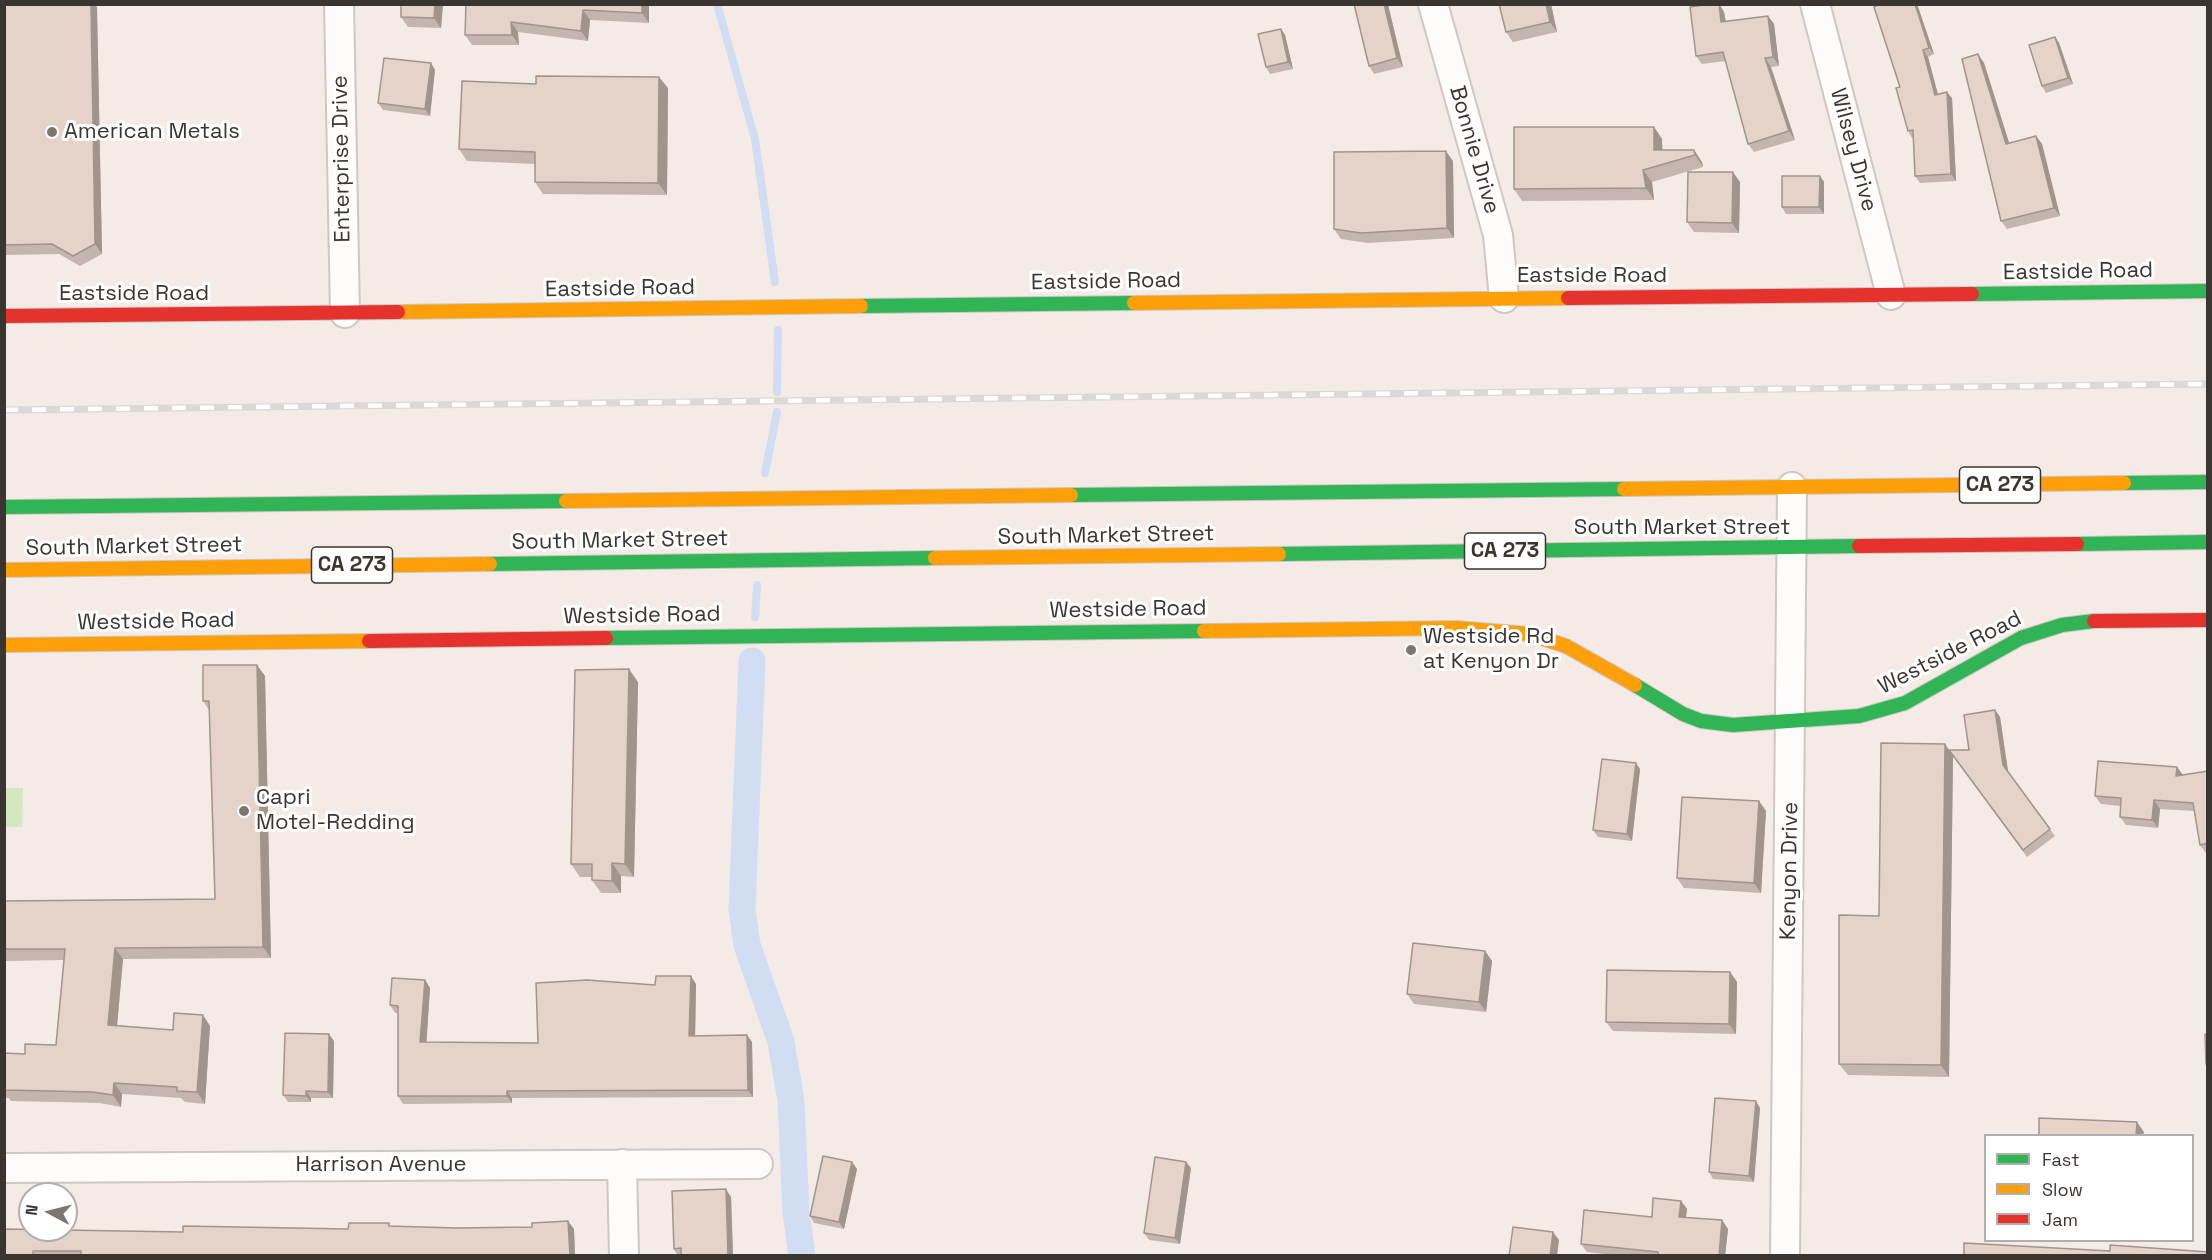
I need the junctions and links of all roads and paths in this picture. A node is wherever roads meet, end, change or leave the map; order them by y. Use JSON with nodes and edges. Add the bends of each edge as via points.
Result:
{"nodes":[{"id":1,"x":339,"y":4,"type":"edge"},
{"id":2,"x":1433,"y":4,"type":"edge"},
{"id":3,"x":1815,"y":4,"type":"edge"},
{"id":4,"x":2208,"y":291,"type":"edge"},
{"id":5,"x":1891,"y":295,"type":"junction"},
{"id":6,"x":1504,"y":298,"type":"junction"},
{"id":7,"x":345,"y":313,"type":"junction"},
{"id":8,"x":4,"y":316,"type":"edge"},
{"id":9,"x":2208,"y":482,"type":"edge"},
{"id":10,"x":1792,"y":487,"type":"junction"},
{"id":11,"x":4,"y":507,"type":"edge"},
{"id":12,"x":2208,"y":542,"type":"edge"},
{"id":13,"x":1791,"y":549,"type":"junction"},
{"id":14,"x":4,"y":570,"type":"edge"},
{"id":15,"x":2208,"y":620,"type":"edge"},
{"id":16,"x":4,"y":645,"type":"edge"},
{"id":17,"x":1792,"y":721,"type":"junction"},
{"id":18,"x":622,"y":1164,"type":"junction"},
{"id":19,"x":758,"y":1164,"type":"dead end"},
{"id":20,"x":4,"y":1168,"type":"edge"},
{"id":21,"x":624,"y":1256,"type":"edge"},
{"id":22,"x":1785,"y":1256,"type":"edge"}],
"edges":[{"from":1,"to":7,"type":"street","name":"Enterprise Drive"},
{"from":2,"to":6,"type":"street","name":"Bonnie Drive","via":[[1498,235]]},
{"from":3,"to":5,"type":"street","name":"Wilsey Drive"},
{"from":4,"to":5,"type":"street","name":"Eastside Road"},
{"from":5,"to":6,"type":"street","name":"Eastside Road"},
{"from":6,"to":7,"type":"street","name":"Eastside Road"},
{"from":7,"to":8,"type":"street","name":"Eastside Road"},
{"from":9,"to":10,"type":"street","name":"South Market Street","number":"CA 273"},
{"from":10,"to":11,"type":"street","name":"South Market Street","number":"CA 273"},
{"from":10,"to":13,"type":"street","name":"Kenyon Drive"},
{"from":12,"to":13,"type":"street","name":"South Market Street","number":"CA 273"},
{"from":13,"to":14,"type":"street","name":"South Market Street","number":"CA 273"},
{"from":13,"to":17,"type":"street","name":"Kenyon Drive"},
{"from":15,"to":17,"type":"street","name":"Westside Road","via":[[2091,621],[2047,628],[2021,638],[1894,707],[1859,716]]},
{"from":16,"to":17,"type":"street","name":"Westside Road","via":[[1456,628],[1511,632],[1566,646],[1664,705],[1701,721],[1733,725]]},
{"from":17,"to":22,"type":"street","name":"Kenyon Drive"},
{"from":18,"to":19,"type":"street","name":"Harrison Avenue"},
{"from":18,"to":20,"type":"street","name":"Harrison Avenue"},
{"from":18,"to":21,"type":"street"}]}
